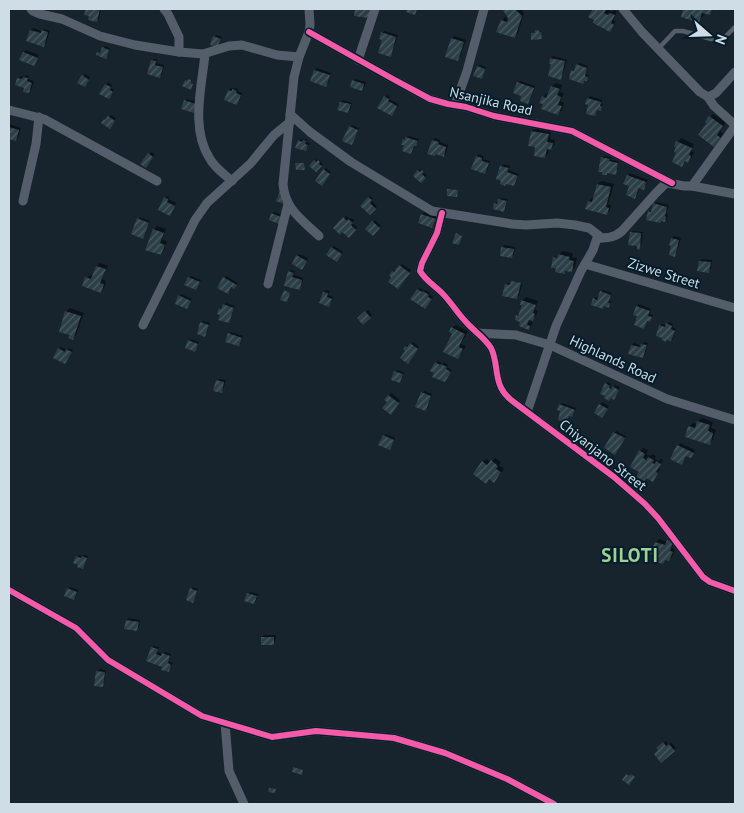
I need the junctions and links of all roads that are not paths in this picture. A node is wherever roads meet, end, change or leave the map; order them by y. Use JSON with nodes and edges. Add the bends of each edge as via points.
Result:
{"nodes":[{"id":1,"x":31,"y":9,"type":"edge"},
{"id":2,"x":164,"y":9,"type":"edge"},
{"id":3,"x":309,"y":9,"type":"edge"},
{"id":4,"x":375,"y":9,"type":"edge"},
{"id":5,"x":484,"y":9,"type":"edge"},
{"id":6,"x":622,"y":9,"type":"edge"},
{"id":7,"x":735,"y":27,"type":"edge"},
{"id":8,"x":309,"y":32,"type":"junction"},
{"id":9,"x":658,"y":49,"type":"junction"},
{"id":10,"x":179,"y":52,"type":"junction"},
{"id":11,"x":205,"y":54,"type":"junction"},
{"id":12,"x":299,"y":57,"type":"junction"},
{"id":13,"x":358,"y":60,"type":"junction"},
{"id":14,"x":735,"y":72,"type":"edge"},
{"id":15,"x":708,"y":97,"type":"junction"},
{"id":16,"x":455,"y":105,"type":"junction"},
{"id":17,"x":9,"y":110,"type":"edge"},
{"id":18,"x":39,"y":117,"type":"junction"},
{"id":19,"x":290,"y":118,"type":"junction"},
{"id":20,"x":735,"y":126,"type":"edge"},
{"id":21,"x":157,"y":181,"type":"dead end"},
{"id":22,"x":232,"y":181,"type":"junction"},
{"id":23,"x":672,"y":183,"type":"junction"},
{"id":24,"x":692,"y":186,"type":"junction"},
{"id":25,"x":735,"y":194,"type":"edge"},
{"id":26,"x":23,"y":201,"type":"dead end"},
{"id":27,"x":288,"y":204,"type":"junction"},
{"id":28,"x":442,"y":213,"type":"junction"},
{"id":29,"x":319,"y":236,"type":"dead end"},
{"id":30,"x":602,"y":238,"type":"junction"},
{"id":31,"x":584,"y":264,"type":"junction"},
{"id":32,"x":268,"y":284,"type":"dead end"},
{"id":33,"x":735,"y":308,"type":"edge"},
{"id":34,"x":143,"y":325,"type":"dead end"},
{"id":35,"x":477,"y":333,"type":"junction"},
{"id":36,"x":550,"y":345,"type":"junction"},
{"id":37,"x":527,"y":412,"type":"junction"},
{"id":38,"x":735,"y":420,"type":"edge"},
{"id":39,"x":9,"y":590,"type":"edge"},
{"id":40,"x":735,"y":591,"type":"edge"},
{"id":41,"x":225,"y":723,"type":"junction"},
{"id":42,"x":244,"y":804,"type":"edge"},
{"id":43,"x":554,"y":804,"type":"edge"}],
"edges":[{"from":1,"to":10,"type":"street","via":[[108,39]]},
{"from":2,"to":10,"type":"street","via":[[179,37]]},
{"from":3,"to":8,"type":"street"},
{"from":4,"to":13,"type":"street"},
{"from":5,"to":16,"type":"street"},
{"from":6,"to":9,"type":"street"},
{"from":7,"to":9,"type":"lane","via":[[723,39],[675,31]]},
{"from":8,"to":12,"type":"street"},
{"from":8,"to":13,"type":"street","name":"Nsanjika Road"},
{"from":9,"to":15,"type":"street"},
{"from":10,"to":11,"type":"street"},
{"from":11,"to":12,"type":"street","via":[[236,44]]},
{"from":11,"to":22,"type":"street","via":[[199,107],[200,133],[209,158]]},
{"from":12,"to":19,"type":"street"},
{"from":13,"to":16,"type":"street","name":"Nsanjika Road","via":[[430,99]]},
{"from":14,"to":15,"type":"street","via":[[716,93]]},
{"from":15,"to":20,"type":"street"},
{"from":16,"to":23,"type":"street","name":"Nsanjika Road","via":[[572,131]]},
{"from":17,"to":18,"type":"street"},
{"from":18,"to":21,"type":"street"},
{"from":18,"to":26,"type":"street"},
{"from":19,"to":22,"type":"street"},
{"from":19,"to":27,"type":"street","via":[[283,184]]},
{"from":19,"to":28,"type":"street","via":[[423,207]]},
{"from":20,"to":24,"type":"street"},
{"from":22,"to":34,"type":"street","via":[[197,216]]},
{"from":23,"to":24,"type":"street","name":"Nsanjika Road"},
{"from":23,"to":30,"type":"street","via":[[666,183],[622,232]]},
{"from":24,"to":25,"type":"street"},
{"from":27,"to":29,"type":"street"},
{"from":27,"to":32,"type":"street"},
{"from":28,"to":30,"type":"street","via":[[519,225],[575,225],[589,228]]},
{"from":28,"to":35,"type":"street","name":"Chiyanjano Street","via":[[420,272]]},
{"from":30,"to":31,"type":"street","via":[[597,238]]},
{"from":31,"to":33,"type":"street","name":"Zizwe Street"},
{"from":31,"to":36,"type":"street"},
{"from":35,"to":36,"type":"street","name":"Highlands Road","via":[[516,335]]},
{"from":35,"to":37,"type":"street","name":"Chiyanjano Street","via":[[491,349],[502,390]]},
{"from":36,"to":37,"type":"street"},
{"from":36,"to":38,"type":"street","name":"Highlands Road","via":[[668,399]]},
{"from":37,"to":40,"type":"street","name":"Chiyanjano Street","via":[[645,504],[703,577]]},
{"from":39,"to":41,"type":"street","via":[[76,628],[108,660],[202,716]]},
{"from":41,"to":42,"type":"street","via":[[229,771]]},
{"from":41,"to":43,"type":"street","via":[[272,737],[316,731],[394,738],[445,753],[507,779]]}]}
